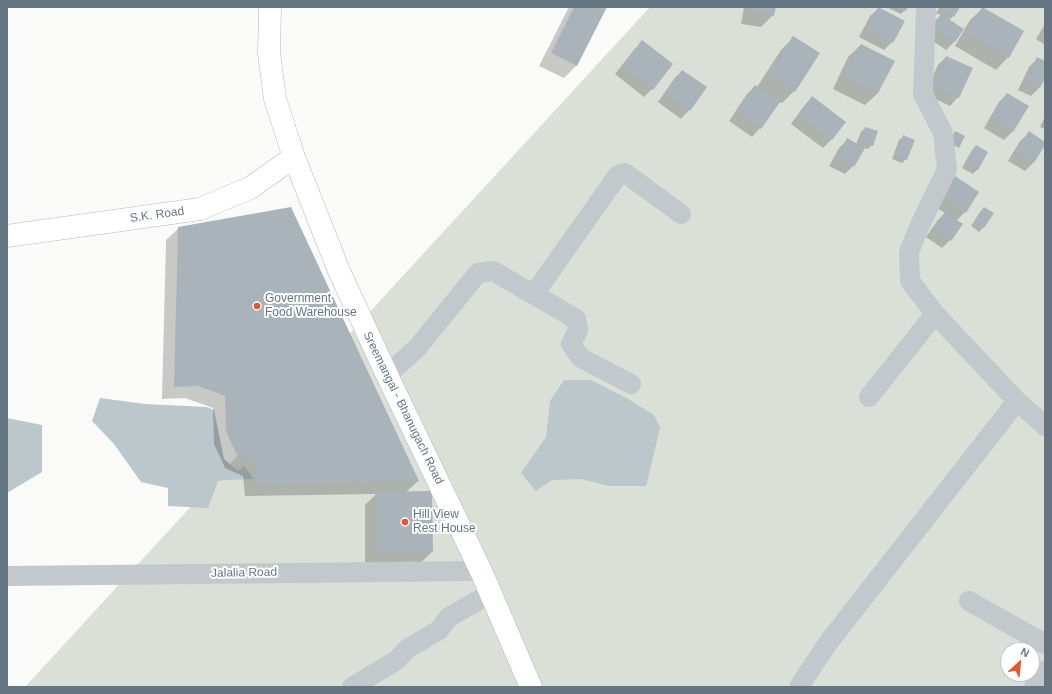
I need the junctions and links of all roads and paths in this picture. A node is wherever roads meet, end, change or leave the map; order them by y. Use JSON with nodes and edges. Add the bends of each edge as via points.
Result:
{"nodes":[{"id":1,"x":270,"y":7,"type":"edge"},
{"id":2,"x":926,"y":7,"type":"edge"},
{"id":3,"x":294,"y":157,"type":"junction"},
{"id":4,"x":681,"y":214,"type":"dead end"},
{"id":5,"x":7,"y":236,"type":"edge"},
{"id":6,"x":534,"y":294,"type":"junction"},
{"id":7,"x":935,"y":314,"type":"junction"},
{"id":8,"x":387,"y":375,"type":"junction"},
{"id":9,"x":631,"y":384,"type":"dead end"},
{"id":10,"x":869,"y":397,"type":"dead end"},
{"id":11,"x":1017,"y":401,"type":"junction"},
{"id":12,"x":1045,"y":426,"type":"edge"},
{"id":13,"x":481,"y":571,"type":"junction"},
{"id":14,"x":7,"y":576,"type":"edge"},
{"id":15,"x":491,"y":593,"type":"junction"},
{"id":16,"x":969,"y":601,"type":"dead end"},
{"id":17,"x":1045,"y":644,"type":"edge"},
{"id":18,"x":1045,"y":670,"type":"edge"},
{"id":19,"x":352,"y":687,"type":"edge"},
{"id":20,"x":531,"y":687,"type":"edge"},
{"id":21,"x":800,"y":687,"type":"edge"},
{"id":22,"x":1034,"y":687,"type":"edge"}],
"edges":[{"from":1,"to":3,"type":"main road","name":"Sreemangal - Bhanugach Road","via":[[269,53],[275,99]]},
{"from":2,"to":7,"type":"street","via":[[923,94],[943,133],[947,169],[909,252],[910,281]]},
{"from":3,"to":5,"type":"main road","name":"S.K. Road","via":[[250,188],[200,209]]},
{"from":3,"to":8,"type":"main road","name":"Sreemangal - Bhanugach Road","via":[[339,271]]},
{"from":4,"to":6,"type":"street","via":[[625,174],[618,176]]},
{"from":6,"to":8,"type":"street","via":[[493,271],[478,273],[416,348]]},
{"from":6,"to":9,"type":"street","via":[[576,319],[578,330],[571,344],[581,358]]},
{"from":7,"to":10,"type":"street"},
{"from":7,"to":11,"type":"street"},
{"from":8,"to":13,"type":"main road","name":"Sreemangal - Bhanugach Road"},
{"from":11,"to":12,"type":"street"},
{"from":11,"to":21,"type":"street","via":[[828,643]]},
{"from":13,"to":14,"type":"street","name":"Jalalia Road"},
{"from":13,"to":15,"type":"main road","name":"Sreemangal - Bhanugach Road"},
{"from":15,"to":19,"type":"street","via":[[449,617],[439,630],[406,649],[397,660]]},
{"from":15,"to":20,"type":"main road","name":"Sreemangal - Bhanugach Road"},
{"from":16,"to":17,"type":"street"},
{"from":18,"to":22,"type":"street"}]}
